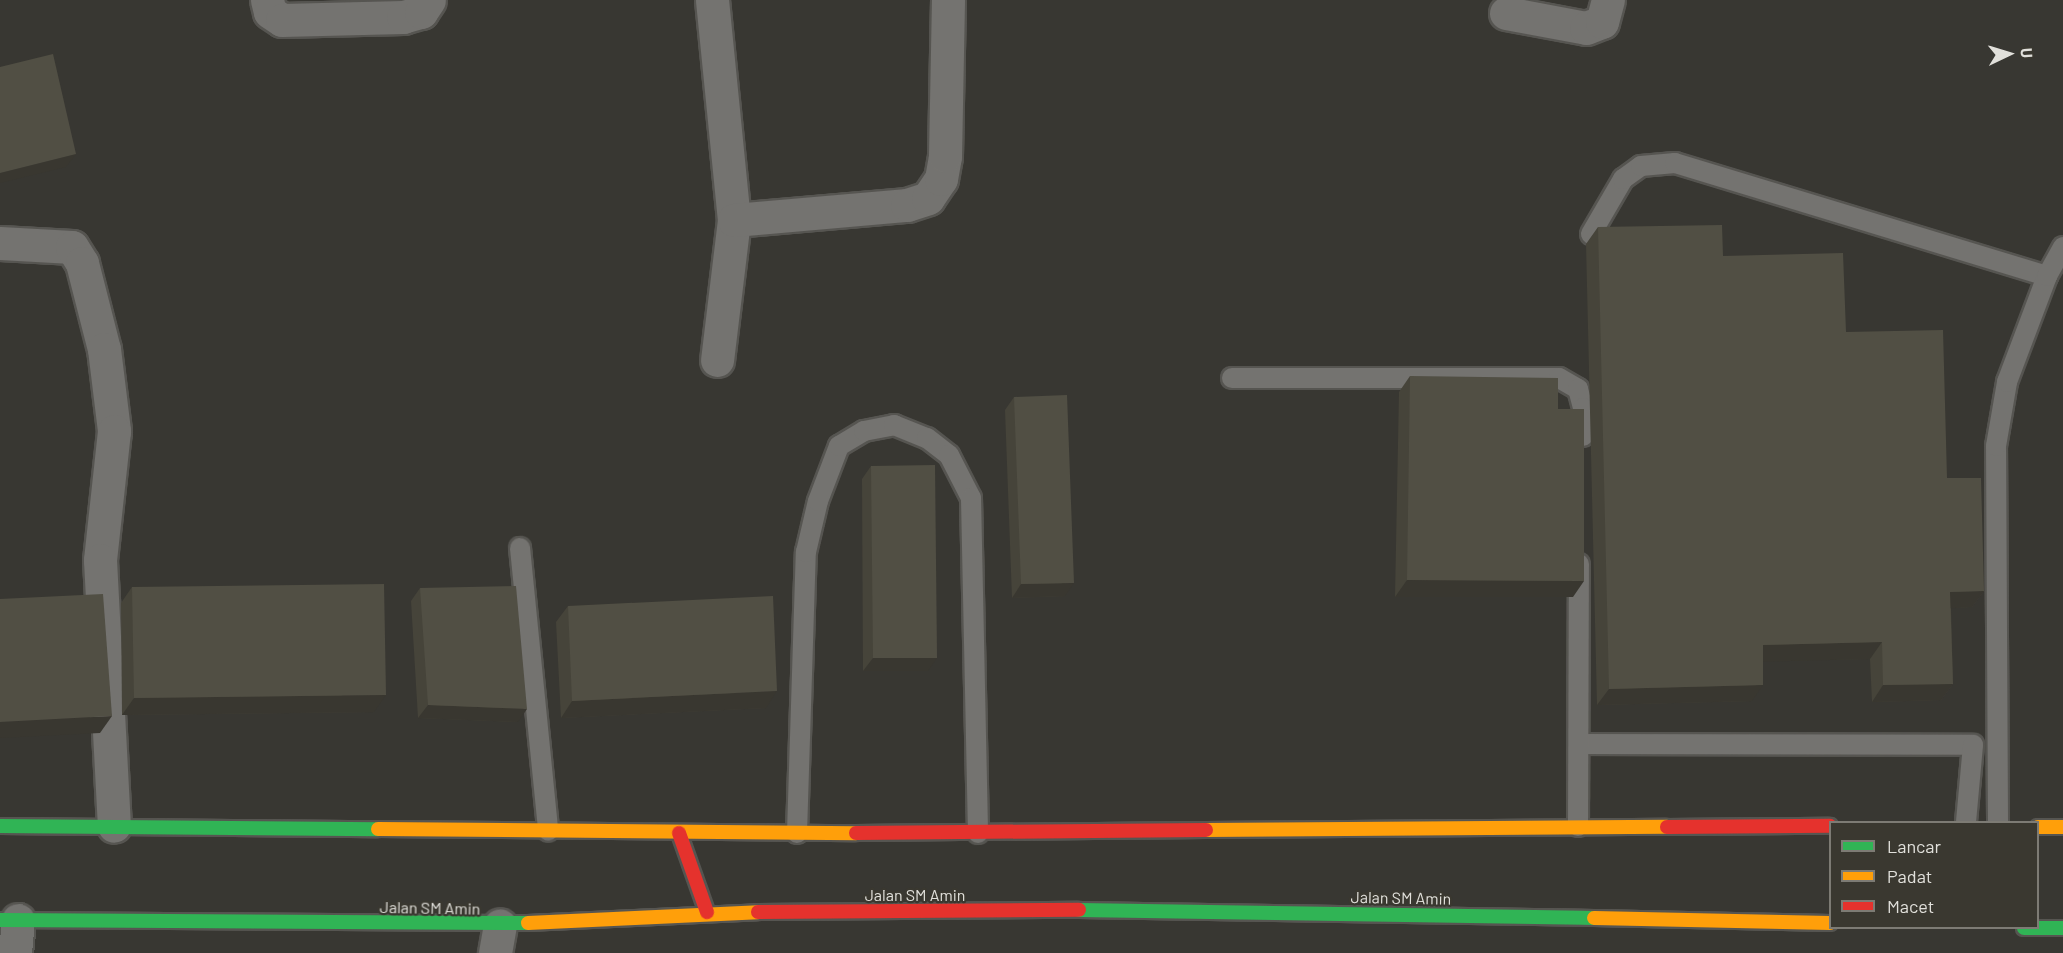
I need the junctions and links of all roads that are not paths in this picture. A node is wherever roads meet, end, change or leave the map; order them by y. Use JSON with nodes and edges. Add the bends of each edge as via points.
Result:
{"nodes":[{"id":1,"x":267,"y":0,"type":"edge"},
{"id":2,"x":429,"y":0,"type":"edge"},
{"id":3,"x":712,"y":0,"type":"edge"},
{"id":4,"x":948,"y":0,"type":"edge"},
{"id":5,"x":1608,"y":0,"type":"edge"},
{"id":6,"x":1506,"y":14,"type":"dead end"},
{"id":7,"x":734,"y":220,"type":"junction"},
{"id":8,"x":1591,"y":234,"type":"dead end"},
{"id":9,"x":0,"y":243,"type":"edge"},
{"id":10,"x":2063,"y":247,"type":"edge"},
{"id":11,"x":2047,"y":276,"type":"junction"},
{"id":12,"x":717,"y":360,"type":"dead end"},
{"id":13,"x":1232,"y":378,"type":"dead end"},
{"id":14,"x":1582,"y":455,"type":"edge"},
{"id":15,"x":519,"y":548,"type":"dead end"},
{"id":16,"x":1580,"y":549,"type":"edge"},
{"id":17,"x":1580,"y":744,"type":"junction"},
{"id":18,"x":1966,"y":821,"type":"edge"},
{"id":19,"x":1998,"y":821,"type":"edge"},
{"id":20,"x":0,"y":826,"type":"edge"},
{"id":21,"x":114,"y":826,"type":"junction"},
{"id":22,"x":1578,"y":826,"type":"junction"},
{"id":23,"x":1829,"y":826,"type":"edge"},
{"id":24,"x":2039,"y":827,"type":"edge"},
{"id":25,"x":2063,"y":827,"type":"edge"},
{"id":26,"x":548,"y":831,"type":"junction"},
{"id":27,"x":679,"y":833,"type":"junction"},
{"id":28,"x":797,"y":833,"type":"junction"},
{"id":29,"x":978,"y":833,"type":"junction"},
{"id":30,"x":707,"y":912,"type":"junction"},
{"id":31,"x":9,"y":920,"type":"edge"},
{"id":32,"x":1829,"y":923,"type":"edge"},
{"id":33,"x":2039,"y":927,"type":"edge"},
{"id":34,"x":2063,"y":928,"type":"edge"},
{"id":35,"x":498,"y":939,"type":"edge"},
{"id":36,"x":15,"y":953,"type":"edge"}],
"edges":[{"from":1,"to":2,"type":"street","via":[[270,12],[282,20],[403,18],[421,12]]},
{"from":3,"to":7,"type":"street"},
{"from":4,"to":7,"type":"street","via":[[945,156],[941,179],[928,198],[907,206]]},
{"from":5,"to":6,"type":"street","via":[[1602,22],[1586,28]]},
{"from":7,"to":12,"type":"street"},
{"from":8,"to":11,"type":"lane","via":[[1623,179],[1641,166],[1676,164]]},
{"from":9,"to":21,"type":"street","via":[[72,247],[82,262],[104,349],[114,431],[100,560]]},
{"from":10,"to":11,"type":"lane"},
{"from":11,"to":19,"type":"lane","via":[[2007,382],[1996,446]]},
{"from":13,"to":14,"type":"lane","via":[[1559,378],[1578,389],[1583,408]]},
{"from":15,"to":26,"type":"lane"},
{"from":16,"to":17,"type":"lane"},
{"from":17,"to":18,"type":"lane","via":[[1973,745]]},
{"from":17,"to":22,"type":"lane"},
{"from":20,"to":21,"type":"main road"},
{"from":21,"to":26,"type":"main road"},
{"from":22,"to":23,"type":"main road"},
{"from":22,"to":29,"type":"main road"},
{"from":24,"to":25,"type":"main road"},
{"from":26,"to":27,"type":"main road"},
{"from":27,"to":28,"type":"main road"},
{"from":27,"to":30,"type":"main road"},
{"from":28,"to":29,"type":"main road"},
{"from":28,"to":29,"type":"lane","via":[[806,552],[839,446],[864,431],[894,425],[927,438],[949,454],[971,498]]},
{"from":30,"to":32,"type":"main road","name":"Jalan SM Amin","via":[[1192,910]]},
{"from":30,"to":35,"type":"main road","name":"Jalan SM Amin"},
{"from":31,"to":35,"type":"main road","name":"Jalan SM Amin"},
{"from":31,"to":36,"type":"street"},
{"from":33,"to":34,"type":"main road"}]}
